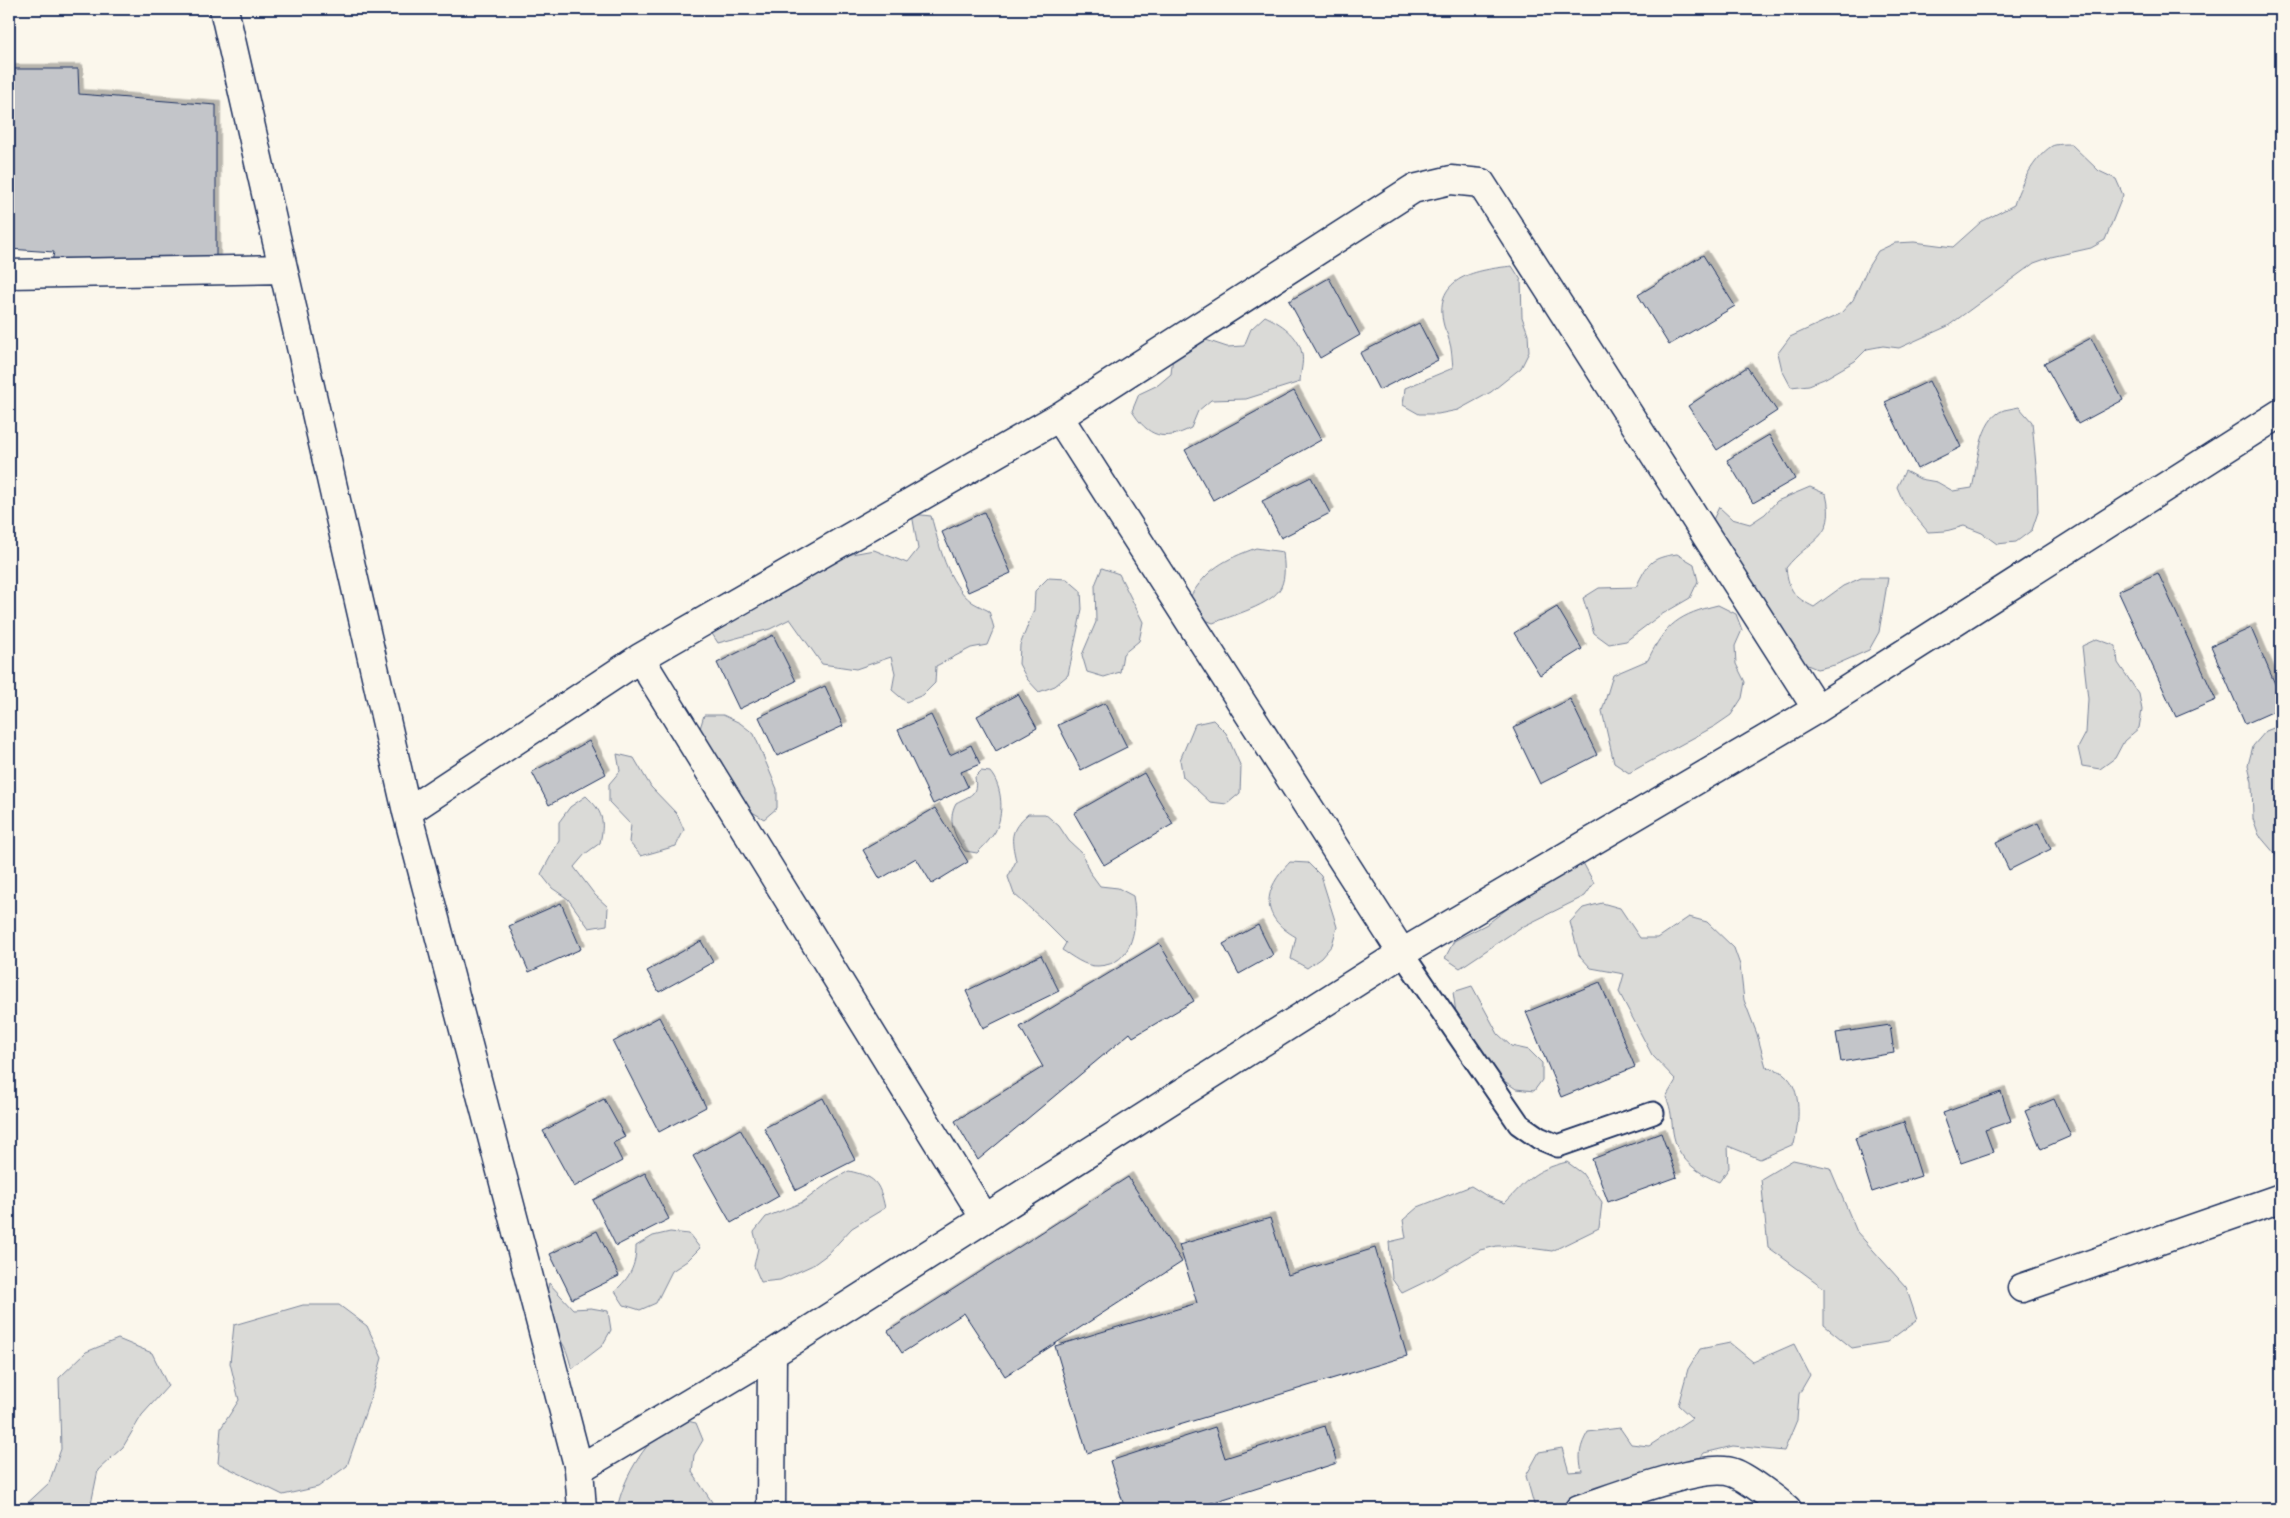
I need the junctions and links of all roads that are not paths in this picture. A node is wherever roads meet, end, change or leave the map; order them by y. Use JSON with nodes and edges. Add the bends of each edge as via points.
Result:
{"nodes":[{"id":1,"x":224,"y":9,"type":"edge"},
{"id":2,"x":283,"y":269,"type":"junction"},
{"id":3,"x":9,"y":274,"type":"edge"},
{"id":4,"x":2281,"y":413,"type":"edge"},
{"id":5,"x":1059,"y":417,"type":"junction"},
{"id":6,"x":640,"y":658,"type":"junction"},
{"id":7,"x":1817,"y":709,"type":"junction"},
{"id":8,"x":407,"y":812,"type":"junction"},
{"id":9,"x":1402,"y":953,"type":"junction"},
{"id":10,"x":1653,"y":1113,"type":"dead end"},
{"id":11,"x":2281,"y":1198,"type":"edge"},
{"id":12,"x":984,"y":1218,"type":"junction"},
{"id":13,"x":2022,"y":1288,"type":"dead end"},
{"id":14,"x":772,"y":1354,"type":"junction"},
{"id":15,"x":579,"y":1469,"type":"junction"},
{"id":16,"x":1783,"y":1508,"type":"edge"},
{"id":17,"x":582,"y":1509,"type":"edge"},
{"id":18,"x":771,"y":1509,"type":"edge"},
{"id":19,"x":1579,"y":1509,"type":"edge"}],
"edges":[{"from":1,"to":2,"type":"street"},
{"from":2,"to":3,"type":"street"},
{"from":2,"to":8,"type":"street"},
{"from":4,"to":7,"type":"street"},
{"from":5,"to":6,"type":"street"},
{"from":5,"to":7,"type":"street","via":[[1413,189],[1451,180],[1482,183]]},
{"from":5,"to":9,"type":"street"},
{"from":6,"to":8,"type":"street"},
{"from":6,"to":12,"type":"street"},
{"from":7,"to":9,"type":"street"},
{"from":8,"to":15,"type":"street"},
{"from":9,"to":10,"type":"lane","via":[[1519,1124],[1538,1138],[1558,1146]]},
{"from":9,"to":12,"type":"street"},
{"from":11,"to":13,"type":"street"},
{"from":12,"to":14,"type":"street"},
{"from":14,"to":15,"type":"street"},
{"from":14,"to":18,"type":"street"},
{"from":15,"to":17,"type":"street"},
{"from":16,"to":19,"type":"street","via":[[1733,1472],[1703,1471]]}]}
